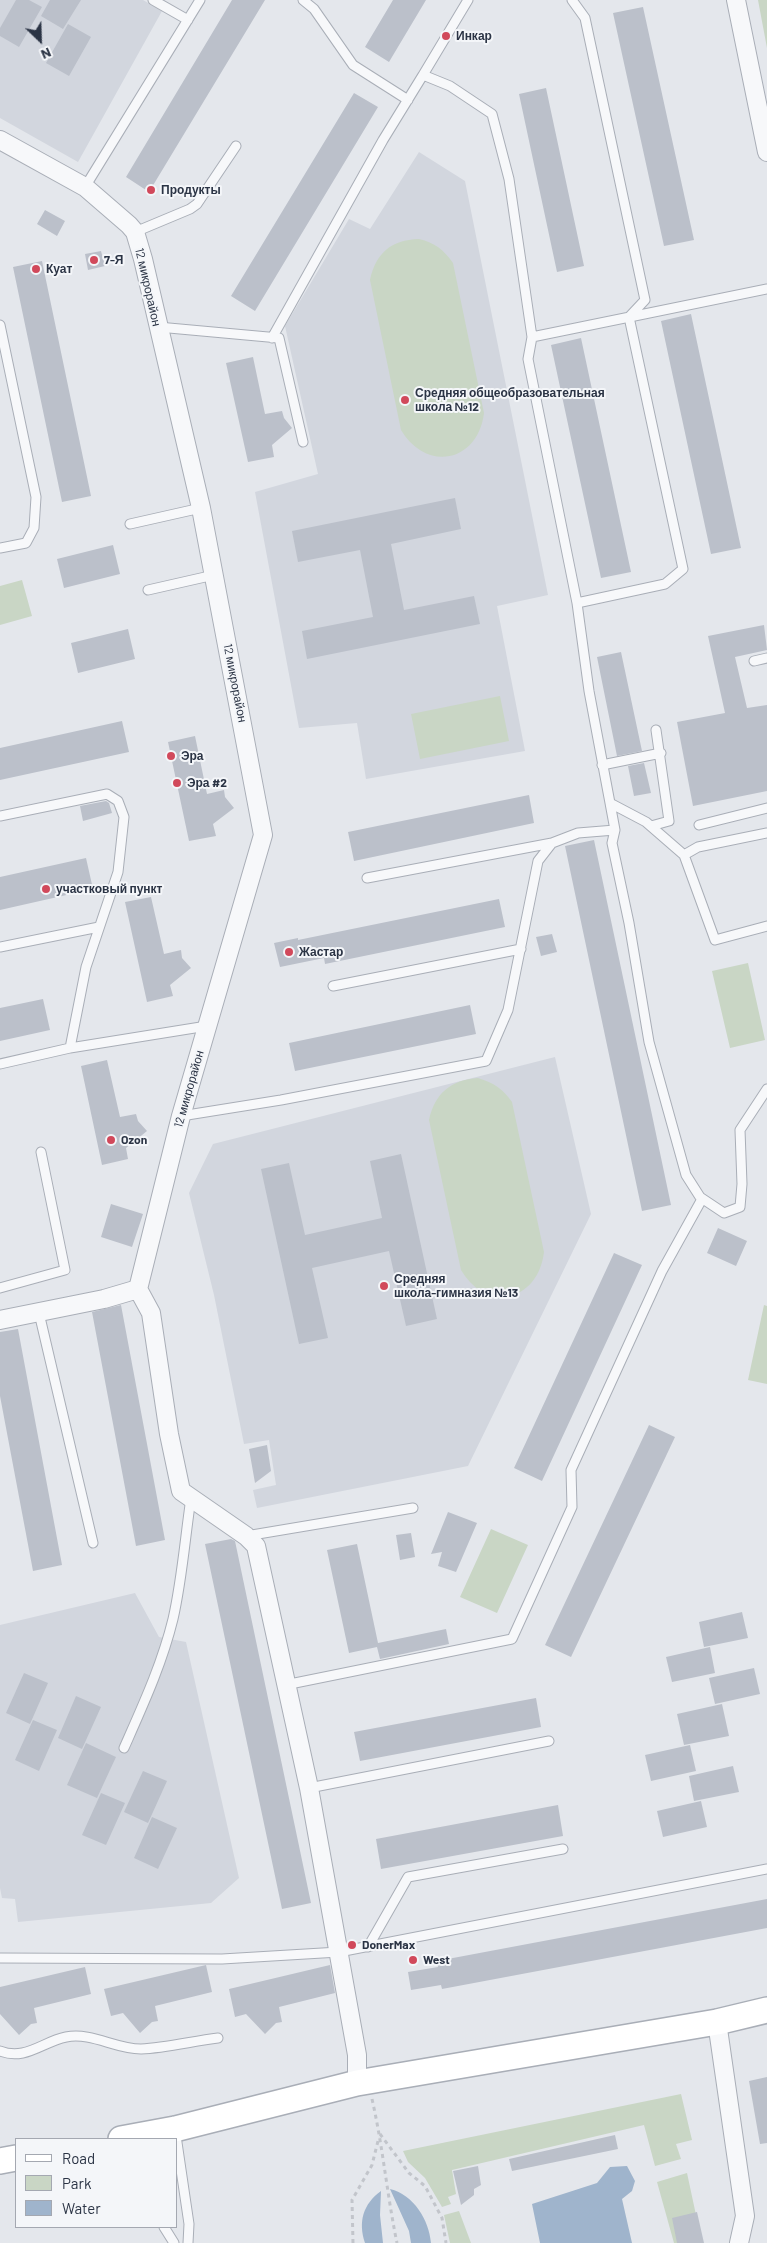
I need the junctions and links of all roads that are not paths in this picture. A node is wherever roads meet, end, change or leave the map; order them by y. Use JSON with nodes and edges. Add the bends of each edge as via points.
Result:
{"nodes":[{"id":1,"x":153,"y":0,"type":"edge"},
{"id":2,"x":200,"y":0,"type":"edge"},
{"id":3,"x":302,"y":0,"type":"edge"},
{"id":4,"x":468,"y":0,"type":"edge"},
{"id":5,"x":572,"y":0,"type":"edge"},
{"id":6,"x":736,"y":0,"type":"edge"},
{"id":7,"x":188,"y":20,"type":"junction"},
{"id":8,"x":423,"y":75,"type":"junction"},
{"id":9,"x":408,"y":100,"type":"junction"},
{"id":10,"x":0,"y":140,"type":"edge"},
{"id":11,"x":236,"y":146,"type":"dead end"},
{"id":12,"x":767,"y":152,"type":"edge"},
{"id":13,"x":85,"y":187,"type":"junction"},
{"id":14,"x":135,"y":232,"type":"junction"},
{"id":15,"x":767,"y":289,"type":"edge"},
{"id":16,"x":630,"y":317,"type":"junction"},
{"id":17,"x":0,"y":325,"type":"edge"},
{"id":18,"x":158,"y":326,"type":"junction"},
{"id":19,"x":532,"y":337,"type":"junction"},
{"id":20,"x":272,"y":338,"type":"junction"},
{"id":21,"x":303,"y":442,"type":"dead end"},
{"id":22,"x":201,"y":508,"type":"junction"},
{"id":23,"x":130,"y":524,"type":"dead end"},
{"id":24,"x":0,"y":548,"type":"edge"},
{"id":25,"x":214,"y":575,"type":"junction"},
{"id":26,"x":148,"y":590,"type":"dead end"},
{"id":27,"x":577,"y":603,"type":"junction"},
{"id":28,"x":767,"y":658,"type":"edge"},
{"id":29,"x":754,"y":661,"type":"dead end"},
{"id":30,"x":656,"y":730,"type":"dead end"},
{"id":31,"x":660,"y":753,"type":"junction"},
{"id":32,"x":602,"y":765,"type":"junction"},
{"id":33,"x":610,"y":803,"type":"junction"},
{"id":34,"x":767,"y":808,"type":"edge"},
{"id":35,"x":0,"y":816,"type":"edge"},
{"id":36,"x":699,"y":825,"type":"dead end"},
{"id":37,"x":651,"y":826,"type":"junction"},
{"id":38,"x":615,"y":830,"type":"junction"},
{"id":39,"x":767,"y":833,"type":"edge"},
{"id":40,"x":552,"y":842,"type":"junction"},
{"id":41,"x":684,"y":855,"type":"junction"},
{"id":42,"x":367,"y":878,"type":"dead end"},
{"id":43,"x":767,"y":926,"type":"edge"},
{"id":44,"x":99,"y":927,"type":"junction"},
{"id":45,"x":0,"y":947,"type":"edge"},
{"id":46,"x":521,"y":949,"type":"junction"},
{"id":47,"x":333,"y":986,"type":"dead end"},
{"id":48,"x":207,"y":1026,"type":"junction"},
{"id":49,"x":70,"y":1048,"type":"junction"},
{"id":50,"x":0,"y":1064,"type":"edge"},
{"id":51,"x":767,"y":1089,"type":"edge"},
{"id":52,"x":181,"y":1116,"type":"junction"},
{"id":53,"x":41,"y":1152,"type":"dead end"},
{"id":54,"x":702,"y":1199,"type":"junction"},
{"id":55,"x":0,"y":1288,"type":"edge"},
{"id":56,"x":138,"y":1289,"type":"junction"},
{"id":57,"x":39,"y":1313,"type":"junction"},
{"id":58,"x":0,"y":1320,"type":"edge"},
{"id":59,"x":191,"y":1498,"type":"junction"},
{"id":60,"x":413,"y":1508,"type":"dead end"},
{"id":61,"x":246,"y":1536,"type":"junction"},
{"id":62,"x":93,"y":1543,"type":"dead end"},
{"id":63,"x":285,"y":1685,"type":"junction"},
{"id":64,"x":549,"y":1740,"type":"dead end"},
{"id":65,"x":124,"y":1748,"type":"dead end"},
{"id":66,"x":309,"y":1788,"type":"junction"},
{"id":67,"x":563,"y":1849,"type":"dead end"},
{"id":68,"x":767,"y":1869,"type":"edge"},
{"id":69,"x":368,"y":1947,"type":"junction"},
{"id":70,"x":338,"y":1952,"type":"junction"},
{"id":71,"x":0,"y":1957,"type":"edge"},
{"id":72,"x":767,"y":2010,"type":"edge"},
{"id":73,"x":717,"y":2022,"type":"junction"},
{"id":74,"x":218,"y":2038,"type":"dead end"},
{"id":75,"x":0,"y":2050,"type":"edge"},
{"id":76,"x":362,"y":2082,"type":"junction"},
{"id":77,"x":175,"y":2129,"type":"junction"},
{"id":78,"x":136,"y":2138,"type":"edge"},
{"id":79,"x":176,"y":2138,"type":"edge"},
{"id":80,"x":178,"y":2149,"type":"edge"},
{"id":81,"x":15,"y":2158,"type":"edge"},
{"id":82,"x":0,"y":2161,"type":"edge"},
{"id":83,"x":165,"y":2228,"type":"edge"},
{"id":84,"x":174,"y":2243,"type":"edge"},
{"id":85,"x":188,"y":2243,"type":"edge"},
{"id":86,"x":739,"y":2243,"type":"edge"}],
"edges":[{"from":1,"to":7,"type":"lane"},
{"from":2,"to":7,"type":"lane"},
{"from":3,"to":9,"type":"lane","via":[[314,9],[353,65]]},
{"from":4,"to":8,"type":"lane"},
{"from":5,"to":16,"type":"lane","via":[[585,18],[645,300]]},
{"from":6,"to":12,"type":"street"},
{"from":7,"to":13,"type":"lane"},
{"from":8,"to":9,"type":"lane"},
{"from":8,"to":19,"type":"lane","via":[[450,86],[492,114],[508,179]]},
{"from":9,"to":20,"type":"lane"},
{"from":10,"to":13,"type":"street","name":"12 микрорайон"},
{"from":11,"to":14,"type":"lane","via":[[198,204]]},
{"from":13,"to":14,"type":"street","name":"12 микрорайон"},
{"from":14,"to":18,"type":"street","name":"12 микрорайон"},
{"from":15,"to":16,"type":"lane"},
{"from":16,"to":19,"type":"lane"},
{"from":16,"to":27,"type":"lane","via":[[683,569],[665,584]]},
{"from":17,"to":24,"type":"lane","via":[[36,497],[34,528],[26,543]]},
{"from":18,"to":20,"type":"lane"},
{"from":18,"to":22,"type":"street","name":"12 микрорайон"},
{"from":19,"to":27,"type":"lane","via":[[528,359]]},
{"from":20,"to":21,"type":"lane","via":[[279,338]]},
{"from":22,"to":23,"type":"lane"},
{"from":22,"to":25,"type":"street","name":"12 микрорайон"},
{"from":25,"to":26,"type":"lane"},
{"from":25,"to":48,"type":"street","name":"12 микрорайон","via":[[263,835]]},
{"from":27,"to":32,"type":"lane"},
{"from":28,"to":29,"type":"lane"},
{"from":30,"to":31,"type":"lane"},
{"from":31,"to":32,"type":"lane"},
{"from":31,"to":37,"type":"lane","via":[[669,821]]},
{"from":32,"to":33,"type":"lane"},
{"from":33,"to":37,"type":"lane"},
{"from":33,"to":38,"type":"lane"},
{"from":34,"to":36,"type":"lane"},
{"from":35,"to":44,"type":"lane","via":[[107,794],[118,801],[124,817],[118,872]]},
{"from":37,"to":41,"type":"lane"},
{"from":38,"to":40,"type":"lane","via":[[578,834]]},
{"from":38,"to":54,"type":"lane","via":[[612,843],[648,1042],[686,1175]]},
{"from":39,"to":41,"type":"lane","via":[[698,847]]},
{"from":40,"to":42,"type":"lane"},
{"from":40,"to":46,"type":"lane","via":[[538,861]]},
{"from":41,"to":43,"type":"lane","via":[[715,940]]},
{"from":44,"to":45,"type":"lane"},
{"from":44,"to":49,"type":"lane","via":[[86,967]]},
{"from":46,"to":47,"type":"lane"},
{"from":46,"to":52,"type":"lane","via":[[508,1010],[486,1061]]},
{"from":48,"to":49,"type":"lane"},
{"from":48,"to":52,"type":"street","name":"12 микрорайон"},
{"from":49,"to":50,"type":"lane"},
{"from":51,"to":54,"type":"lane","via":[[740,1130],[740,1207],[724,1213]]},
{"from":52,"to":56,"type":"street","name":"12 микрорайон"},
{"from":53,"to":55,"type":"lane","via":[[66,1270]]},
{"from":54,"to":63,"type":"lane","via":[[662,1271],[571,1470],[572,1507],[512,1639]]},
{"from":56,"to":57,"type":"street"},
{"from":56,"to":59,"type":"street","via":[[151,1313],[181,1491]]},
{"from":57,"to":58,"type":"street"},
{"from":57,"to":62,"type":"lane"},
{"from":59,"to":61,"type":"street"},
{"from":59,"to":65,"type":"lane","via":[[174,1617],[157,1674]]},
{"from":60,"to":61,"type":"lane"},
{"from":61,"to":63,"type":"street","via":[[256,1546],[263,1571]]},
{"from":63,"to":66,"type":"street"},
{"from":64,"to":66,"type":"lane"},
{"from":66,"to":70,"type":"street"},
{"from":67,"to":69,"type":"lane","via":[[408,1878]]},
{"from":68,"to":69,"type":"lane"},
{"from":69,"to":70,"type":"lane"},
{"from":70,"to":71,"type":"lane","via":[[222,1959]]},
{"from":70,"to":76,"type":"street"},
{"from":72,"to":73,"type":"main road"},
{"from":73,"to":76,"type":"main road"},
{"from":73,"to":86,"type":"street","via":[[745,2216]]},
{"from":74,"to":75,"type":"lane","via":[[142,2049],[122,2047],[89,2036],[66,2037],[27,2052],[10,2055]]},
{"from":76,"to":77,"type":"main road"},
{"from":77,"to":78,"type":"main road"},
{"from":77,"to":79,"type":"lane"},
{"from":80,"to":85,"type":"lane","via":[[189,2224]]},
{"from":81,"to":82,"type":"main road"},
{"from":83,"to":84,"type":"lane"}]}
